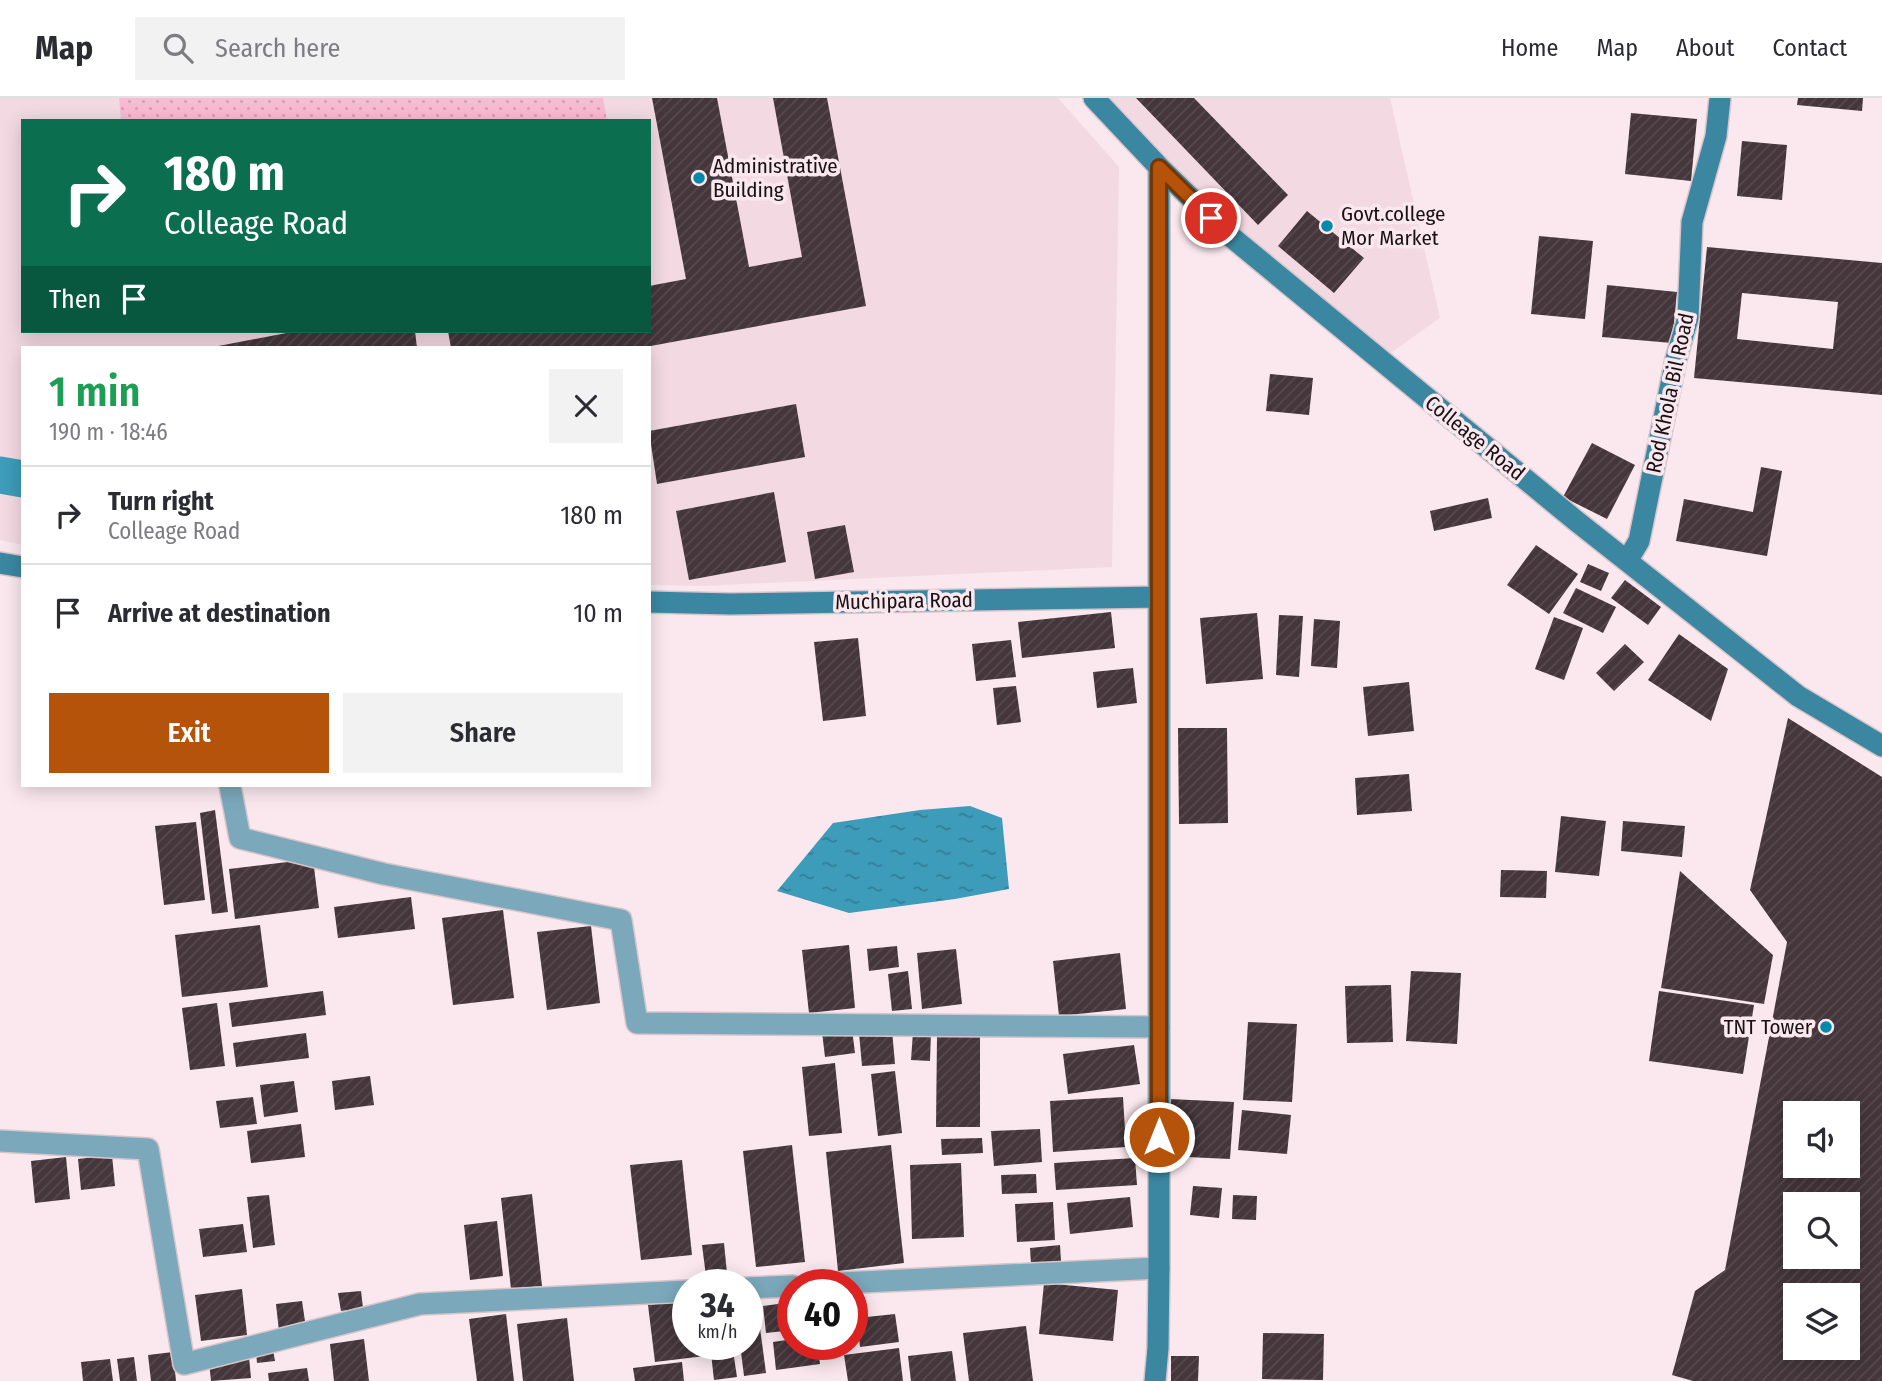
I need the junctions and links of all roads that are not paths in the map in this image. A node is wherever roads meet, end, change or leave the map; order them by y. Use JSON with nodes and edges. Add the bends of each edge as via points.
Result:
{"nodes":[{"id":1,"x":1094,"y":98,"type":"edge"},
{"id":2,"x":1720,"y":98,"type":"edge"},
{"id":3,"x":1159,"y":167,"type":"junction"},
{"id":4,"x":1627,"y":561,"type":"junction"},
{"id":5,"x":0,"y":563,"type":"edge"},
{"id":6,"x":21,"y":567,"type":"edge"},
{"id":7,"x":1159,"y":597,"type":"junction"},
{"id":8,"x":651,"y":602,"type":"edge"},
{"id":9,"x":1882,"y":746,"type":"edge"},
{"id":10,"x":230,"y":787,"type":"edge"},
{"id":11,"x":1159,"y":1027,"type":"junction"},
{"id":12,"x":0,"y":1141,"type":"edge"},
{"id":13,"x":1159,"y":1268,"type":"junction"},
{"id":14,"x":868,"y":1282,"type":"edge"},
{"id":15,"x":672,"y":1292,"type":"edge"},
{"id":16,"x":1154,"y":1381,"type":"edge"}],
"edges":[{"from":1,"to":3,"type":"street","name":"Colleage Road"},
{"from":2,"to":4,"type":"street","name":"Rod Khola Bil Road","via":[[1716,136],[1692,222],[1688,318],[1639,541]]},
{"from":3,"to":4,"type":"street","name":"Colleage Road","via":[[1229,235]]},
{"from":3,"to":7,"type":"street"},
{"from":4,"to":9,"type":"street","name":"Colleage Road","via":[[1798,696]]},
{"from":5,"to":6,"type":"street"},
{"from":7,"to":8,"type":"street","name":"Muchipara Road"},
{"from":7,"to":11,"type":"street"},
{"from":10,"to":11,"type":"street","via":[[240,838],[384,874],[621,920],[637,1023]]},
{"from":11,"to":13,"type":"street"},
{"from":12,"to":15,"type":"street","via":[[148,1149],[184,1364],[420,1304]]},
{"from":13,"to":14,"type":"street"},
{"from":13,"to":16,"type":"street"}]}
